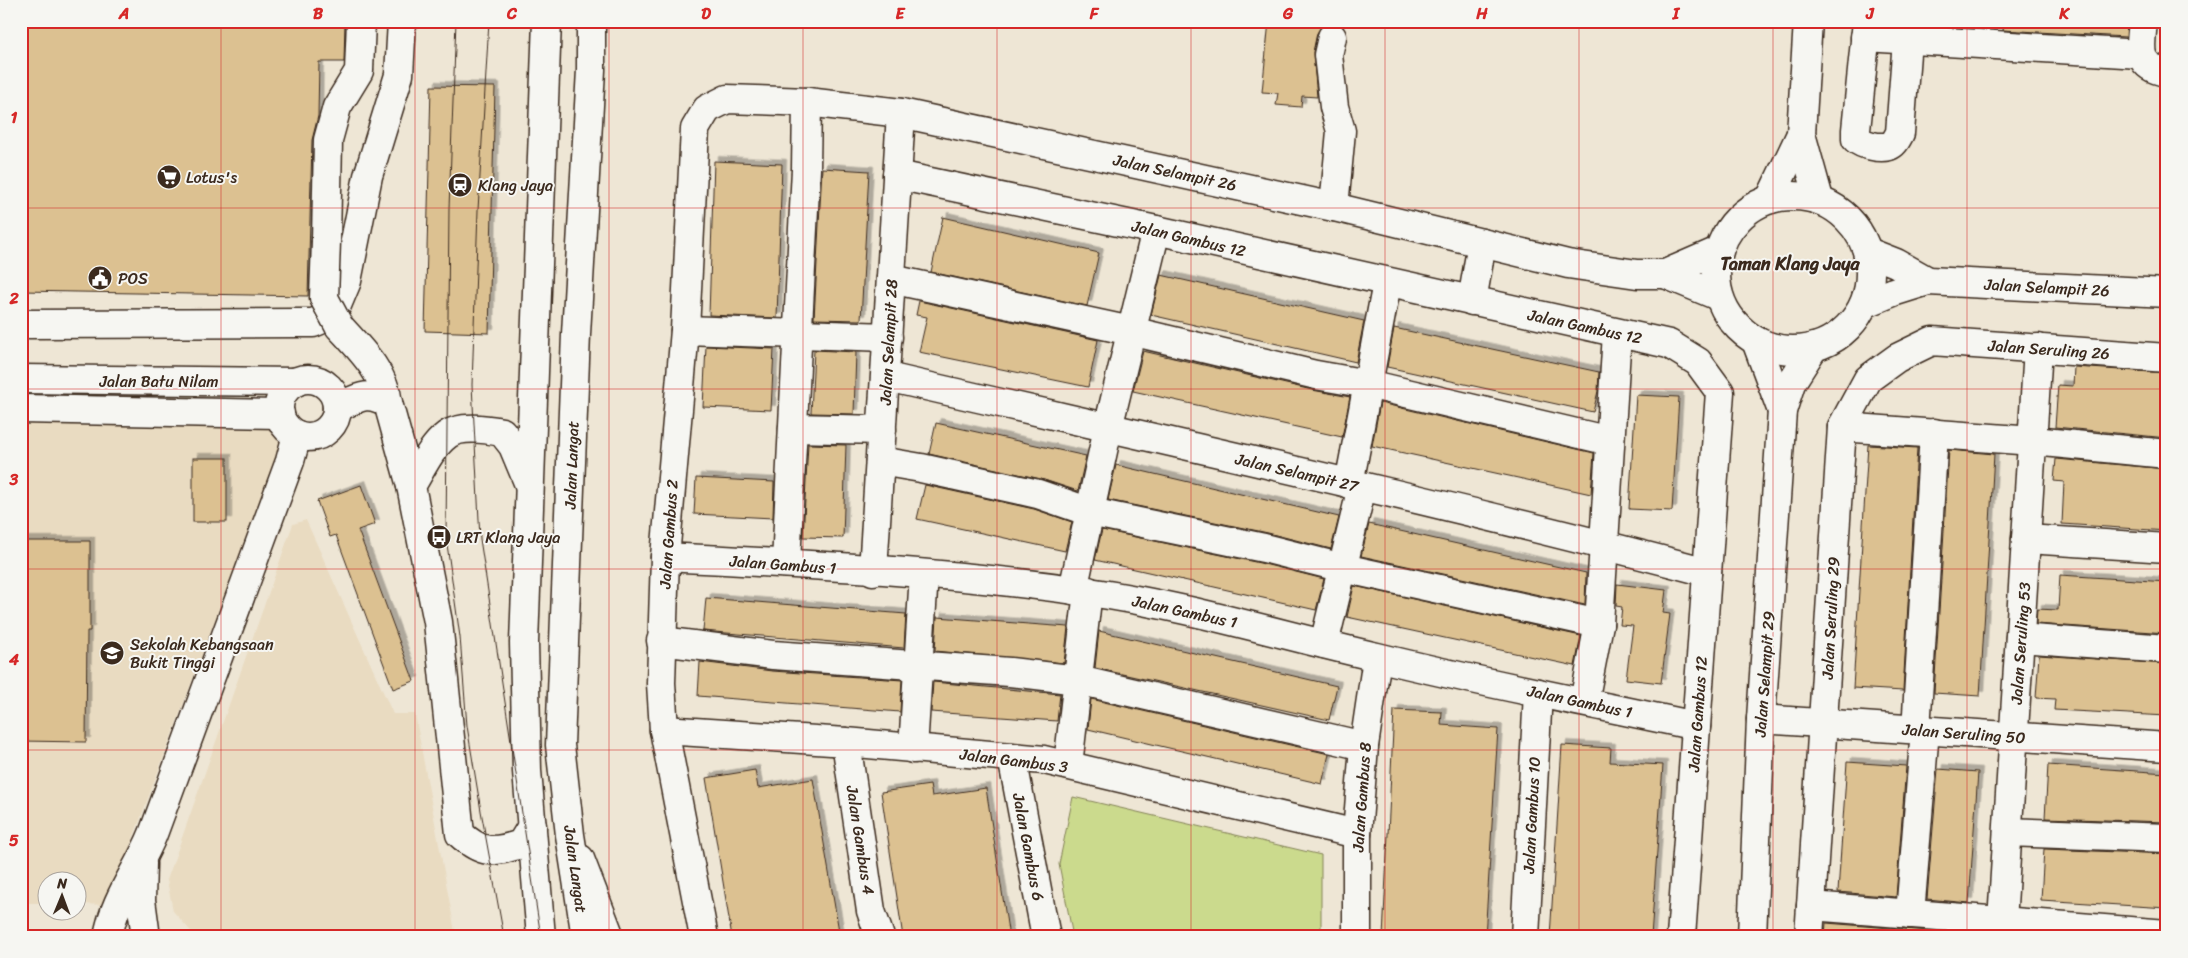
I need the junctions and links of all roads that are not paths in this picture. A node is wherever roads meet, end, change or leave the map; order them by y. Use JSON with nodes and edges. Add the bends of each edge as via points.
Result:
{"nodes":[{"id":1,"x":361,"y":21,"type":"edge"},
{"id":2,"x":402,"y":21,"type":"edge"},
{"id":3,"x":547,"y":21,"type":"edge"},
{"id":4,"x":591,"y":21,"type":"edge"},
{"id":5,"x":1808,"y":21,"type":"edge"},
{"id":6,"x":2143,"y":21,"type":"edge"},
{"id":7,"x":1866,"y":29,"type":"edge"},
{"id":8,"x":1332,"y":37,"type":"dead end"},
{"id":9,"x":1907,"y":40,"type":"junction"},
{"id":10,"x":2140,"y":54,"type":"junction"},
{"id":11,"x":2167,"y":72,"type":"edge"},
{"id":12,"x":806,"y":102,"type":"junction"},
{"id":13,"x":901,"y":113,"type":"junction"},
{"id":14,"x":695,"y":129,"type":"joint"},
{"id":15,"x":1801,"y":134,"type":"junction"},
{"id":16,"x":897,"y":175,"type":"junction"},
{"id":17,"x":1770,"y":199,"type":"junction"},
{"id":18,"x":1819,"y":200,"type":"junction"},
{"id":19,"x":1334,"y":207,"type":"junction"},
{"id":20,"x":1156,"y":230,"type":"junction"},
{"id":21,"x":1482,"y":243,"type":"junction"},
{"id":22,"x":1718,"y":251,"type":"junction"},
{"id":23,"x":1868,"y":252,"type":"junction"},
{"id":24,"x":1665,"y":274,"type":"junction"},
{"id":25,"x":891,"y":279,"type":"junction"},
{"id":26,"x":1928,"y":281,"type":"junction"},
{"id":27,"x":1387,"y":283,"type":"junction"},
{"id":28,"x":2167,"y":293,"type":"edge"},
{"id":29,"x":1718,"y":296,"type":"junction"},
{"id":30,"x":1472,"y":301,"type":"junction"},
{"id":31,"x":1864,"y":304,"type":"junction"},
{"id":32,"x":21,"y":324,"type":"edge"},
{"id":33,"x":684,"y":330,"type":"junction"},
{"id":34,"x":1131,"y":331,"type":"junction"},
{"id":35,"x":1617,"y":333,"type":"junction"},
{"id":36,"x":798,"y":334,"type":"junction"},
{"id":37,"x":888,"y":337,"type":"junction"},
{"id":38,"x":1756,"y":341,"type":"junction"},
{"id":39,"x":1932,"y":341,"type":"joint"},
{"id":40,"x":1814,"y":347,"type":"junction"},
{"id":41,"x":2038,"y":348,"type":"junction"},
{"id":42,"x":2167,"y":358,"type":"edge"},
{"id":43,"x":886,"y":377,"type":"junction"},
{"id":44,"x":21,"y":379,"type":"edge"},
{"id":45,"x":296,"y":382,"type":"junction"},
{"id":46,"x":1368,"y":384,"type":"junction"},
{"id":47,"x":388,"y":403,"type":"junction"},
{"id":48,"x":337,"y":408,"type":"junction"},
{"id":49,"x":21,"y":409,"type":"edge"},
{"id":50,"x":1782,"y":411,"type":"junction"},
{"id":51,"x":280,"y":414,"type":"junction"},
{"id":52,"x":1842,"y":427,"type":"junction"},
{"id":53,"x":792,"y":428,"type":"junction"},
{"id":54,"x":1108,"y":428,"type":"junction"},
{"id":55,"x":882,"y":430,"type":"junction"},
{"id":56,"x":1934,"y":433,"type":"junction"},
{"id":57,"x":297,"y":435,"type":"junction"},
{"id":58,"x":2033,"y":440,"type":"junction"},
{"id":59,"x":1610,"y":441,"type":"junction"},
{"id":60,"x":2167,"y":454,"type":"edge"},
{"id":61,"x":880,"y":462,"type":"junction"},
{"id":62,"x":528,"y":482,"type":"junction"},
{"id":63,"x":411,"y":486,"type":"junction"},
{"id":64,"x":1356,"y":486,"type":"junction"},
{"id":65,"x":1090,"y":512,"type":"junction"},
{"id":66,"x":2026,"y":539,"type":"junction"},
{"id":67,"x":1605,"y":545,"type":"junction"},
{"id":68,"x":2167,"y":548,"type":"edge"},
{"id":69,"x":665,"y":557,"type":"junction"},
{"id":70,"x":786,"y":563,"type":"junction"},
{"id":71,"x":1342,"y":568,"type":"junction"},
{"id":72,"x":873,"y":570,"type":"junction"},
{"id":73,"x":1707,"y":572,"type":"junction"},
{"id":74,"x":924,"y":574,"type":"junction"},
{"id":75,"x":1080,"y":591,"type":"junction"},
{"id":76,"x":1599,"y":624,"type":"junction"},
{"id":77,"x":2020,"y":638,"type":"junction"},
{"id":78,"x":662,"y":641,"type":"junction"},
{"id":79,"x":1324,"y":644,"type":"junction"},
{"id":80,"x":2167,"y":649,"type":"edge"},
{"id":81,"x":1377,"y":658,"type":"junction"},
{"id":82,"x":918,"y":666,"type":"junction"},
{"id":83,"x":1078,"y":680,"type":"junction"},
{"id":84,"x":1538,"y":692,"type":"junction"},
{"id":85,"x":1584,"y":702,"type":"junction"},
{"id":86,"x":1761,"y":719,"type":"junction"},
{"id":87,"x":1824,"y":723,"type":"junction"},
{"id":88,"x":1696,"y":726,"type":"junction"},
{"id":89,"x":664,"y":730,"type":"junction"},
{"id":90,"x":1920,"y":730,"type":"junction"},
{"id":91,"x":2014,"y":736,"type":"junction"},
{"id":92,"x":846,"y":742,"type":"junction"},
{"id":93,"x":1364,"y":746,"type":"junction"},
{"id":94,"x":2167,"y":747,"type":"edge"},
{"id":95,"x":913,"y":749,"type":"junction"},
{"id":96,"x":1012,"y":757,"type":"junction"},
{"id":97,"x":1068,"y":765,"type":"junction"},
{"id":98,"x":532,"y":826,"type":"junction"},
{"id":99,"x":2008,"y":832,"type":"junction"},
{"id":100,"x":1357,"y":834,"type":"junction"},
{"id":101,"x":570,"y":835,"type":"junction"},
{"id":102,"x":2167,"y":838,"type":"edge"},
{"id":103,"x":142,"y":861,"type":"junction"},
{"id":104,"x":1811,"y":906,"type":"junction"},
{"id":105,"x":1904,"y":921,"type":"edge"},
{"id":106,"x":2002,"y":929,"type":"edge"},
{"id":107,"x":117,"y":934,"type":"edge"},
{"id":108,"x":2167,"y":934,"type":"edge"},
{"id":109,"x":146,"y":937,"type":"edge"},
{"id":110,"x":541,"y":937,"type":"edge"},
{"id":111,"x":586,"y":937,"type":"edge"},
{"id":112,"x":610,"y":937,"type":"edge"},
{"id":113,"x":704,"y":937,"type":"edge"},
{"id":114,"x":880,"y":937,"type":"edge"},
{"id":115,"x":1046,"y":937,"type":"edge"},
{"id":116,"x":1357,"y":937,"type":"edge"},
{"id":117,"x":1525,"y":937,"type":"edge"},
{"id":118,"x":1681,"y":937,"type":"edge"},
{"id":119,"x":1752,"y":937,"type":"edge"},
{"id":120,"x":1809,"y":937,"type":"edge"}],
"edges":[{"from":1,"to":47,"type":"main road","bridge":true,"via":[[358,72],[336,107],[328,140],[324,298],[339,326],[365,355],[387,390]]},
{"from":2,"to":32,"type":"main road","via":[[399,75],[368,176],[347,281],[337,305],[324,318],[313,323]]},
{"from":3,"to":62,"type":"main road"},
{"from":4,"to":101,"type":"main road","name":"Jalan Langat","via":[[560,746]]},
{"from":5,"to":15,"type":"main road"},
{"from":6,"to":10,"type":"main road"},
{"from":7,"to":9,"type":"main road"},
{"from":7,"to":9,"type":"main road","via":[[1856,139],[1862,144],[1888,147],[1900,133]]},
{"from":8,"to":19,"type":"main road","via":[[1328,55],[1334,107],[1341,131]]},
{"from":9,"to":10,"type":"main road"},
{"from":10,"to":11,"type":"main road","via":[[2146,65]]},
{"from":12,"to":13,"type":"main road","name":"Jalan Selampit 26"},
{"from":12,"to":14,"type":"main road","name":"Jalan Selampit 26","via":[[727,99],[707,109]]},
{"from":12,"to":36,"type":"main road"},
{"from":13,"to":16,"type":"main road","name":"Jalan Selampit 28"},
{"from":13,"to":19,"type":"main road","name":"Jalan Selampit 26"},
{"from":14,"to":33,"type":"main road","name":"Jalan Gambus 2"},
{"from":15,"to":17,"type":"main road"},
{"from":15,"to":18,"type":"main road"},
{"from":16,"to":20,"type":"main road","name":"Jalan Gambus 12"},
{"from":16,"to":25,"type":"main road","name":"Jalan Selampit 28"},
{"from":17,"to":18,"type":"main road","via":[[1794,195]]},
{"from":17,"to":22,"type":"main road","via":[[1752,206],[1737,218]]},
{"from":18,"to":23,"type":"main road","via":[[1840,211],[1857,229]]},
{"from":19,"to":21,"type":"main road","name":"Jalan Selampit 26"},
{"from":20,"to":27,"type":"main road","name":"Jalan Gambus 12"},
{"from":20,"to":34,"type":"main road"},
{"from":21,"to":24,"type":"main road","name":"Jalan Selampit 26","via":[[1568,264],[1637,274]]},
{"from":21,"to":30,"type":"main road"},
{"from":22,"to":24,"type":"main road","name":"Jalan Selampit 26"},
{"from":22,"to":29,"type":"main road","via":[[1715,273]]},
{"from":23,"to":26,"type":"main road","name":"Jalan Selampit 26"},
{"from":23,"to":31,"type":"main road","via":[[1871,269]]},
{"from":24,"to":29,"type":"main road","name":"Jalan Selampit 26"},
{"from":25,"to":34,"type":"main road"},
{"from":25,"to":37,"type":"main road","name":"Jalan Selampit 28"},
{"from":26,"to":28,"type":"main road","name":"Jalan Selampit 26"},
{"from":26,"to":31,"type":"main road","name":"Jalan Selampit 26"},
{"from":27,"to":30,"type":"main road","name":"Jalan Gambus 12"},
{"from":27,"to":46,"type":"main road"},
{"from":29,"to":38,"type":"main road","via":[[1731,319]]},
{"from":30,"to":35,"type":"main road","name":"Jalan Gambus 12"},
{"from":31,"to":40,"type":"main road","via":[[1852,323],[1835,338]]},
{"from":33,"to":36,"type":"main road"},
{"from":33,"to":69,"type":"main road","name":"Jalan Gambus 2"},
{"from":34,"to":46,"type":"main road","via":[[1316,375]]},
{"from":34,"to":54,"type":"main road"},
{"from":35,"to":59,"type":"main road"},
{"from":35,"to":73,"type":"main road","name":"Jalan Gambus 12","via":[[1669,344],[1698,362],[1720,392]]},
{"from":36,"to":37,"type":"main road"},
{"from":36,"to":53,"type":"main road"},
{"from":37,"to":43,"type":"main road","name":"Jalan Selampit 28"},
{"from":38,"to":40,"type":"main road","via":[[1794,350]]},
{"from":38,"to":50,"type":"main road","name":"Jalan Selampit 29"},
{"from":39,"to":41,"type":"main road","name":"Jalan Seruling 26"},
{"from":39,"to":52,"type":"main road","name":"Jalan Seruling 29","via":[[1897,358],[1868,380]]},
{"from":40,"to":50,"type":"main road","name":"Jalan Selampit 29","via":[[1791,383]]},
{"from":41,"to":42,"type":"main road","name":"Jalan Seruling 26"},
{"from":41,"to":58,"type":"main road","name":"Jalan Seruling 53"},
{"from":43,"to":54,"type":"main road","name":"Jalan Selampit 27"},
{"from":43,"to":55,"type":"main road","name":"Jalan Selampit 28"},
{"from":44,"to":45,"type":"main road","name":"Jalan Batu Nilam"},
{"from":45,"to":48,"type":"main road","via":[[319,381],[332,392]]},
{"from":45,"to":51,"type":"main road","via":[[281,397]]},
{"from":46,"to":59,"type":"main road"},
{"from":46,"to":64,"type":"main road"},
{"from":47,"to":48,"type":"main road","via":[[375,395],[362,396]]},
{"from":47,"to":63,"type":"main road"},
{"from":48,"to":57,"type":"main road","via":[[329,429],[314,436]]},
{"from":49,"to":51,"type":"main road","name":"Jalan Batu Nilam"},
{"from":50,"to":86,"type":"main road","name":"Jalan Selampit 29"},
{"from":51,"to":57,"type":"main road","via":[[287,429]]},
{"from":52,"to":56,"type":"main road"},
{"from":52,"to":87,"type":"main road","name":"Jalan Seruling 29"},
{"from":53,"to":55,"type":"main road"},
{"from":53,"to":70,"type":"main road"},
{"from":54,"to":64,"type":"main road","name":"Jalan Selampit 27"},
{"from":54,"to":65,"type":"main road"},
{"from":55,"to":61,"type":"main road","name":"Jalan Selampit 28"},
{"from":56,"to":58,"type":"main road"},
{"from":56,"to":90,"type":"main road"},
{"from":57,"to":103,"type":"main road"},
{"from":58,"to":60,"type":"main road"},
{"from":58,"to":66,"type":"main road","name":"Jalan Seruling 53"},
{"from":59,"to":67,"type":"main road"},
{"from":61,"to":65,"type":"main road","via":[[1038,494]]},
{"from":61,"to":72,"type":"main road","name":"Jalan Selampit 28"},
{"from":62,"to":63,"type":"main road","via":[[513,446],[502,432],[473,428],[448,434],[429,456]]},
{"from":62,"to":98,"type":"main road","via":[[524,643],[527,771]]},
{"from":63,"to":98,"type":"main road","via":[[438,622],[460,834],[475,847],[501,850],[521,844]]},
{"from":64,"to":67,"type":"main road","name":"Jalan Selampit 27"},
{"from":64,"to":71,"type":"main road"},
{"from":65,"to":71,"type":"main road","via":[[1264,548]]},
{"from":65,"to":75,"type":"main road"},
{"from":66,"to":68,"type":"main road"},
{"from":66,"to":77,"type":"main road","name":"Jalan Seruling 53"},
{"from":67,"to":73,"type":"main road","name":"Jalan Selampit 27"},
{"from":67,"to":76,"type":"main road"},
{"from":69,"to":70,"type":"main road","name":"Jalan Gambus 1"},
{"from":69,"to":78,"type":"main road","name":"Jalan Gambus 2"},
{"from":70,"to":72,"type":"main road","name":"Jalan Gambus 1"},
{"from":71,"to":76,"type":"main road"},
{"from":71,"to":79,"type":"main road"},
{"from":72,"to":74,"type":"main road","name":"Jalan Gambus 1"},
{"from":73,"to":88,"type":"main road","name":"Jalan Gambus 12"},
{"from":74,"to":75,"type":"main road","name":"Jalan Gambus 1"},
{"from":74,"to":82,"type":"main road"},
{"from":75,"to":79,"type":"main road","name":"Jalan Gambus 1","via":[[1171,606]]},
{"from":75,"to":83,"type":"main road"},
{"from":76,"to":85,"type":"main road"},
{"from":77,"to":80,"type":"main road"},
{"from":77,"to":91,"type":"main road","name":"Jalan Seruling 53"},
{"from":78,"to":82,"type":"main road","via":[[773,655]]},
{"from":78,"to":89,"type":"main road","name":"Jalan Gambus 2"},
{"from":79,"to":81,"type":"main road","name":"Jalan Gambus 1"},
{"from":81,"to":84,"type":"main road","name":"Jalan Gambus 1"},
{"from":81,"to":93,"type":"main road","name":"Jalan Gambus 8"},
{"from":82,"to":83,"type":"main road"},
{"from":82,"to":95,"type":"main road"},
{"from":83,"to":93,"type":"main road"},
{"from":83,"to":97,"type":"main road"},
{"from":84,"to":85,"type":"main road","name":"Jalan Gambus 1"},
{"from":84,"to":117,"type":"main road","name":"Jalan Gambus 10"},
{"from":85,"to":88,"type":"main road","name":"Jalan Gambus 1"},
{"from":86,"to":87,"type":"main road","name":"Jalan Seruling 50"},
{"from":86,"to":119,"type":"main road","name":"Jalan Selampit 29"},
{"from":87,"to":90,"type":"main road","name":"Jalan Seruling 50"},
{"from":87,"to":104,"type":"main road","name":"Jalan Seruling 29"},
{"from":88,"to":118,"type":"main road","name":"Jalan Gambus 12"},
{"from":89,"to":92,"type":"main road","name":"Jalan Gambus 3"},
{"from":89,"to":113,"type":"main road","name":"Jalan Gambus 2"},
{"from":90,"to":91,"type":"main road","name":"Jalan Seruling 50"},
{"from":90,"to":105,"type":"main road"},
{"from":91,"to":94,"type":"main road","name":"Jalan Seruling 50"},
{"from":91,"to":99,"type":"main road","name":"Jalan Seruling 53"},
{"from":92,"to":95,"type":"main road","name":"Jalan Gambus 3"},
{"from":92,"to":114,"type":"main road","name":"Jalan Gambus 4","via":[[871,911]]},
{"from":93,"to":100,"type":"main road","name":"Jalan Gambus 8"},
{"from":95,"to":96,"type":"main road","name":"Jalan Gambus 3"},
{"from":96,"to":97,"type":"main road","name":"Jalan Gambus 3"},
{"from":96,"to":115,"type":"main road","name":"Jalan Gambus 6"},
{"from":97,"to":100,"type":"main road","name":"Jalan Gambus 3"},
{"from":98,"to":110,"type":"main road"},
{"from":99,"to":102,"type":"main road"},
{"from":99,"to":106,"type":"main road","name":"Jalan Seruling 53"},
{"from":100,"to":116,"type":"main road","name":"Jalan Gambus 8"},
{"from":101,"to":111,"type":"main road","name":"Jalan Langat"},
{"from":101,"to":112,"type":"main road"},
{"from":103,"to":107,"type":"main road","via":[[120,898]]},
{"from":103,"to":109,"type":"main road","via":[[141,900]]},
{"from":104,"to":105,"type":"main road"},
{"from":104,"to":120,"type":"main road","name":"Jalan Seruling 29"},
{"from":105,"to":106,"type":"main road"},
{"from":106,"to":108,"type":"main road"}]}
